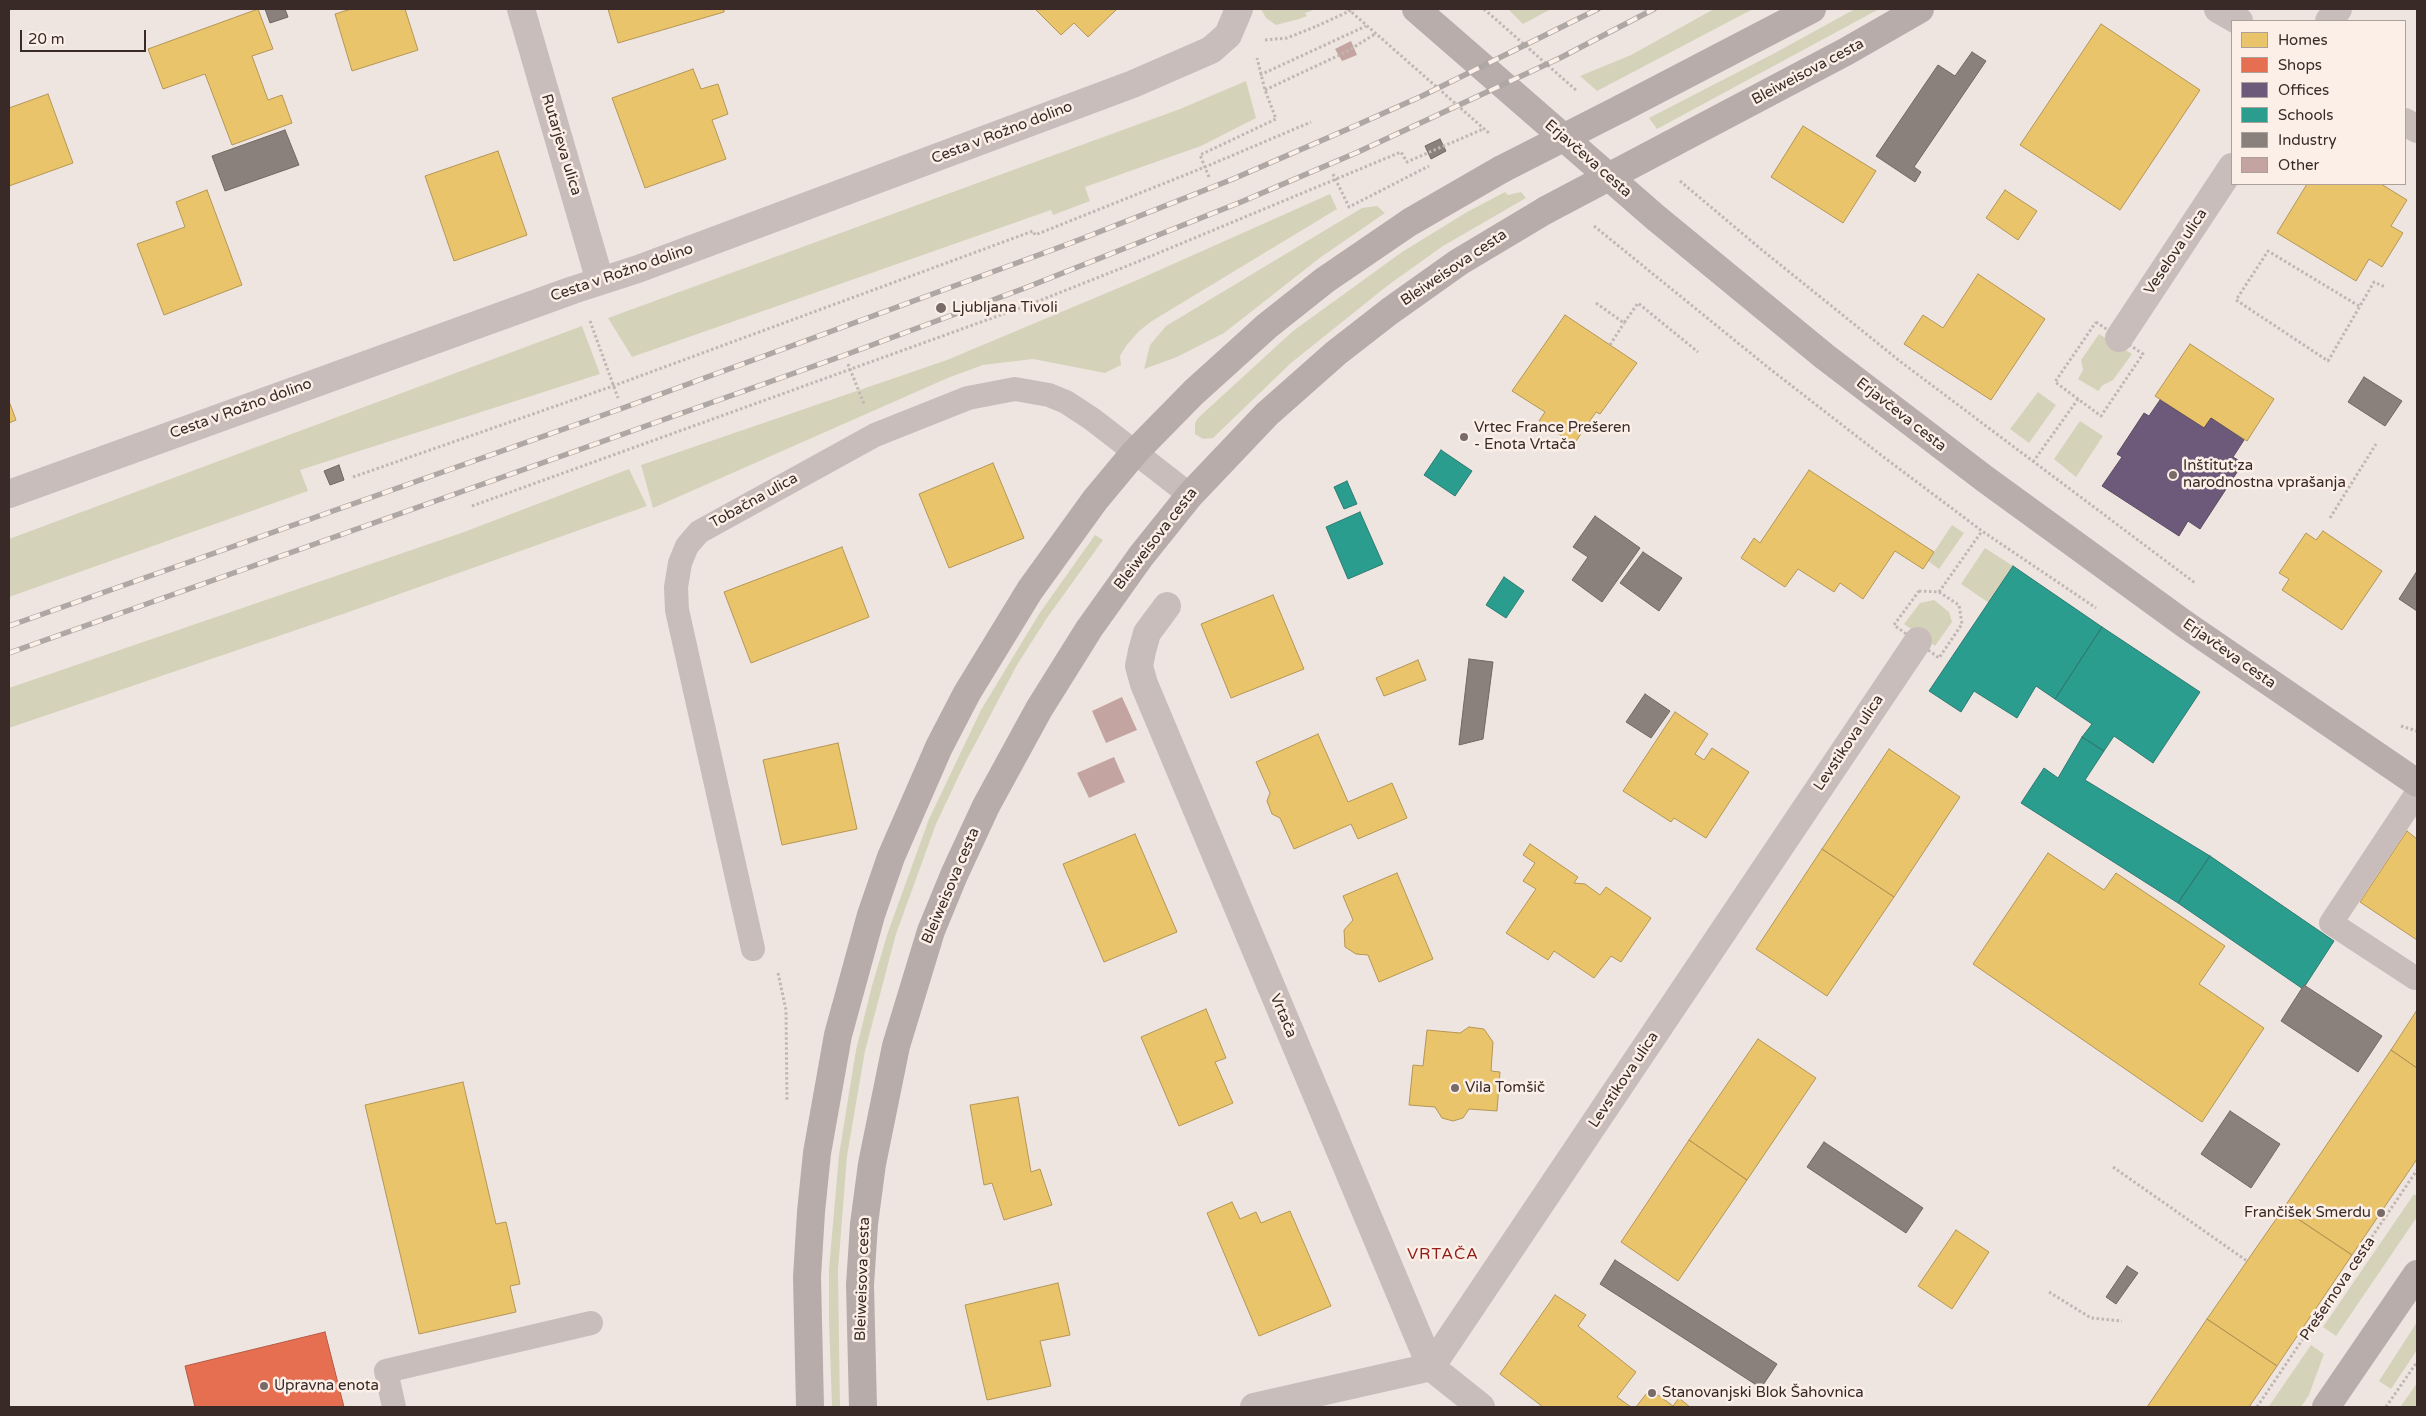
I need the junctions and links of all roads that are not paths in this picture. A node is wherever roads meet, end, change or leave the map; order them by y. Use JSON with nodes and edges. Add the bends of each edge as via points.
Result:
{"nodes":[{"id":1,"x":521,"y":9,"type":"edge"},
{"id":2,"x":1239,"y":9,"type":"edge"},
{"id":3,"x":1416,"y":9,"type":"edge"},
{"id":4,"x":1812,"y":9,"type":"edge"},
{"id":5,"x":1920,"y":9,"type":"edge"},
{"id":6,"x":2218,"y":9,"type":"edge"},
{"id":7,"x":2338,"y":9,"type":"edge"},
{"id":8,"x":2237,"y":20,"type":"edge"},
{"id":9,"x":2330,"y":20,"type":"edge"},
{"id":10,"x":2406,"y":123,"type":"edge"},
{"id":11,"x":2417,"y":129,"type":"edge"},
{"id":12,"x":2231,"y":169,"type":"edge"},
{"id":13,"x":600,"y":281,"type":"junction"},
{"id":14,"x":2119,"y":338,"type":"road end"},
{"id":15,"x":1135,"y":452,"type":"junction"},
{"id":16,"x":9,"y":494,"type":"edge"},
{"id":17,"x":1190,"y":495,"type":"junction"},
{"id":18,"x":1167,"y":606,"type":"dead end"},
{"id":19,"x":1918,"y":642,"type":"dead end"},
{"id":20,"x":2417,"y":783,"type":"edge"},
{"id":21,"x":2417,"y":794,"type":"edge"},
{"id":22,"x":752,"y":949,"type":"dead end"},
{"id":23,"x":2416,"y":978,"type":"dead end"},
{"id":24,"x":2417,"y":1274,"type":"edge"},
{"id":25,"x":591,"y":1323,"type":"dead end"},
{"id":26,"x":1431,"y":1367,"type":"junction"},
{"id":27,"x":394,"y":1407,"type":"edge"},
{"id":28,"x":810,"y":1407,"type":"edge"},
{"id":29,"x":863,"y":1407,"type":"edge"},
{"id":30,"x":1254,"y":1407,"type":"edge"},
{"id":31,"x":1481,"y":1407,"type":"edge"},
{"id":32,"x":2326,"y":1407,"type":"edge"}],
"edges":[{"from":1,"to":13,"type":"street","name":"Rutarjeva ulica"},
{"from":2,"to":13,"type":"street","name":"Cesta v Rožno dolino","via":[[1228,35],[1198,57]]},
{"from":3,"to":20,"type":"main road","name":"Erjavčeva cesta","via":[[1655,217],[1824,356],[1984,479],[2186,625]]},
{"from":4,"to":15,"type":"main road","bridge":true,"via":[[1502,169],[1410,222],[1325,280],[1222,366]]},
{"from":5,"to":17,"type":"main road","name":"Bleiweisova cesta","bridge":true,"via":[[1546,210],[1437,277],[1349,342],[1267,414]]},
{"from":6,"to":8,"type":"street"},
{"from":7,"to":9,"type":"street"},
{"from":10,"to":11,"type":"street"},
{"from":12,"to":14,"type":"street","name":"Veselova ulica"},
{"from":13,"to":16,"type":"street","name":"Cesta v Rožno dolino"},
{"from":15,"to":17,"type":"lane","name":"Tobačna ulica"},
{"from":15,"to":22,"type":"lane","name":"Tobačna ulica","via":[[1066,402],[1014,388],[968,398],[875,435],[699,532],[688,546],[680,564],[676,587],[677,610]]},
{"from":15,"to":28,"type":"main road","via":[[1095,500],[1030,590],[967,693],[913,804],[871,915],[838,1035],[817,1153],[807,1277]]},
{"from":17,"to":29,"type":"main road","name":"Bleiweisova cesta","via":[[1106,603],[1039,709],[986,806],[931,931],[896,1046],[872,1164],[860,1285]]},
{"from":18,"to":26,"type":"street","name":"Vrtača","via":[[1147,633],[1139,666],[1144,684]]},
{"from":19,"to":26,"type":"street","name":"Levstikova ulica"},
{"from":21,"to":23,"type":"lane","via":[[2331,923]]},
{"from":24,"to":32,"type":"main road"},
{"from":25,"to":27,"type":"lane","via":[[386,1371]]},
{"from":26,"to":30,"type":"street"},
{"from":26,"to":31,"type":"street","name":"Vrtača"}]}
